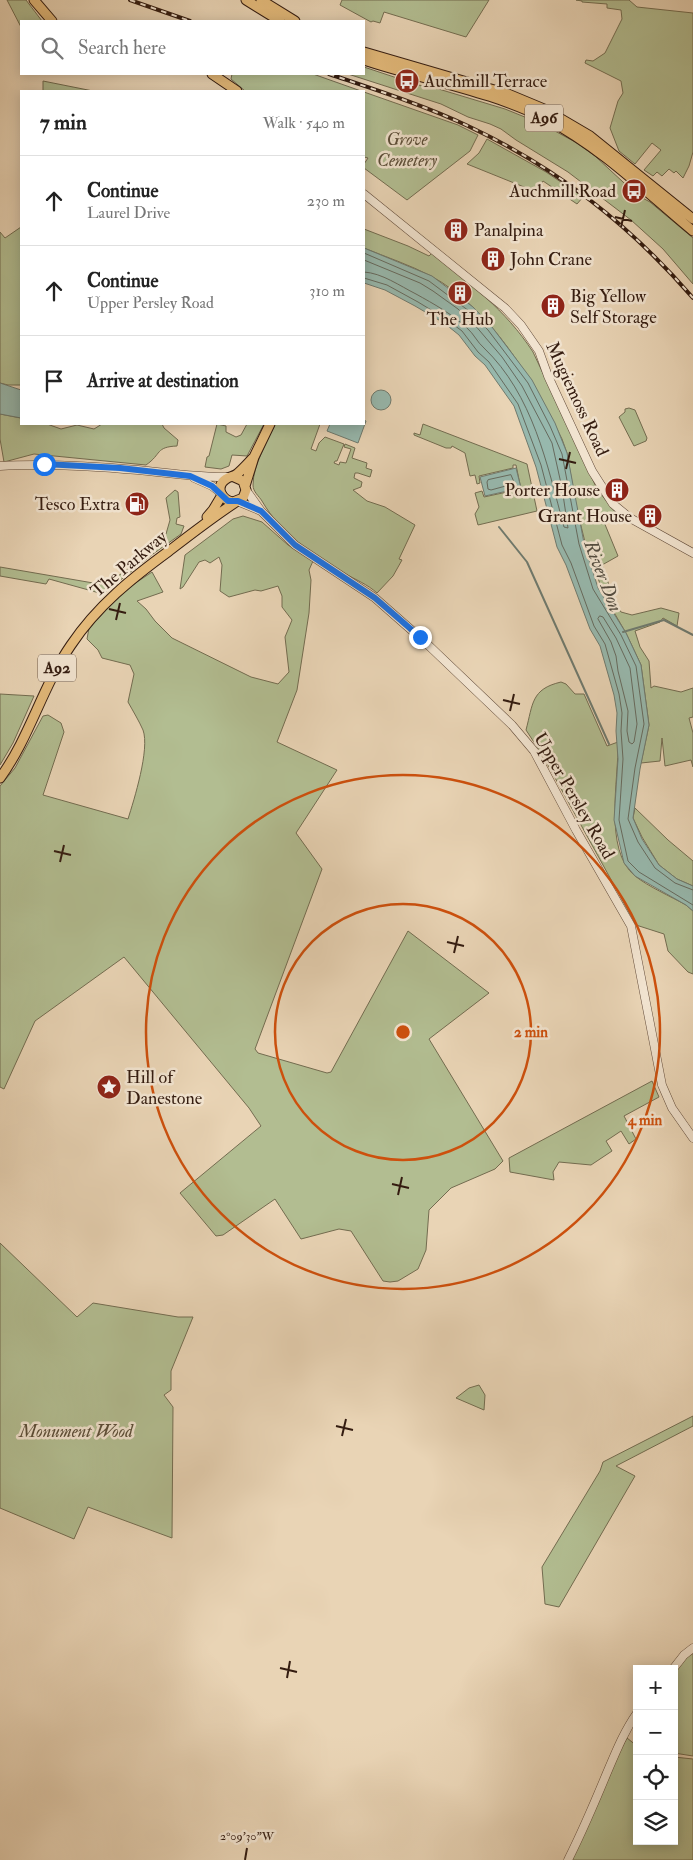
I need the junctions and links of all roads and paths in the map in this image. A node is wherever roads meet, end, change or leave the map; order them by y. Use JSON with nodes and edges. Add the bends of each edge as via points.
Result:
{"nodes":[{"id":1,"x":34,"y":0,"type":"edge"},
{"id":2,"x":246,"y":0,"type":"edge"},
{"id":3,"x":262,"y":0,"type":"edge"},
{"id":4,"x":51,"y":20,"type":"edge"},
{"id":5,"x":278,"y":20,"type":"edge"},
{"id":6,"x":293,"y":20,"type":"edge"},
{"id":7,"x":365,"y":52,"type":"edge"},
{"id":8,"x":365,"y":60,"type":"edge"},
{"id":9,"x":213,"y":75,"type":"edge"},
{"id":10,"x":236,"y":90,"type":"edge"},
{"id":11,"x":365,"y":195,"type":"edge"},
{"id":12,"x":693,"y":219,"type":"edge"},
{"id":13,"x":693,"y":231,"type":"edge"},
{"id":14,"x":270,"y":425,"type":"edge"},
{"id":15,"x":254,"y":457,"type":"junction"},
{"id":16,"x":0,"y":466,"type":"edge"},
{"id":17,"x":190,"y":476,"type":"junction"},
{"id":18,"x":232,"y":477,"type":"junction"},
{"id":19,"x":246,"y":488,"type":"junction"},
{"id":20,"x":221,"y":494,"type":"junction"},
{"id":21,"x":237,"y":502,"type":"junction"},
{"id":22,"x":261,"y":511,"type":"junction"},
{"id":23,"x":193,"y":532,"type":"junction"},
{"id":24,"x":693,"y":553,"type":"edge"},
{"id":25,"x":0,"y":778,"type":"edge"},
{"id":26,"x":693,"y":1138,"type":"edge"},
{"id":27,"x":693,"y":1648,"type":"edge"},
{"id":28,"x":677,"y":1665,"type":"edge"},
{"id":29,"x":633,"y":1718,"type":"edge"},
{"id":30,"x":568,"y":1860,"type":"edge"}],
"edges":[{"from":1,"to":4,"type":"main road"},
{"from":2,"to":5,"type":"main road"},
{"from":3,"to":6,"type":"main road"},
{"from":7,"to":12,"type":"main road","number":"A96","via":[[508,94],[544,109],[590,136]]},
{"from":8,"to":13,"type":"main road","number":"A96","via":[[509,103],[555,124],[595,149]]},
{"from":9,"to":10,"type":"main road"},
{"from":11,"to":24,"type":"street","name":"Mugiemoss Road","via":[[479,285],[521,324],[538,351],[592,471],[613,504],[636,522]]},
{"from":14,"to":15,"type":"main road","number":"A92"},
{"from":15,"to":18,"type":"main road","number":"A92"},
{"from":15,"to":19,"type":"main road","number":"A92"},
{"from":16,"to":17,"type":"street","via":[[54,464]]},
{"from":17,"to":18,"type":"street"},
{"from":17,"to":20,"type":"street"},
{"from":18,"to":19,"type":"main road","via":[[243,481]]},
{"from":18,"to":20,"type":"main road","number":"A92","via":[[222,483]]},
{"from":19,"to":21,"type":"main road","number":"A92","via":[[243,498]]},
{"from":19,"to":22,"type":"street","name":"Upper Persley Road"},
{"from":20,"to":21,"type":"main road","via":[[228,501]]},
{"from":20,"to":23,"type":"main road","number":"A92","via":[[213,510]]},
{"from":21,"to":22,"type":"street","name":"Upper Persley Road"},
{"from":21,"to":23,"type":"main road","number":"A92"},
{"from":22,"to":26,"type":"street","name":"Upper Persley Road","via":[[295,545],[375,598],[429,645],[512,725],[534,751],[631,926],[662,1085],[672,1108]]},
{"from":23,"to":25,"type":"main road","name":"The Parkway","number":"A92","via":[[110,597],[71,645],[49,683],[17,753]]},
{"from":27,"to":28,"type":"street"},
{"from":29,"to":30,"type":"street","via":[[614,1753]]}]}
